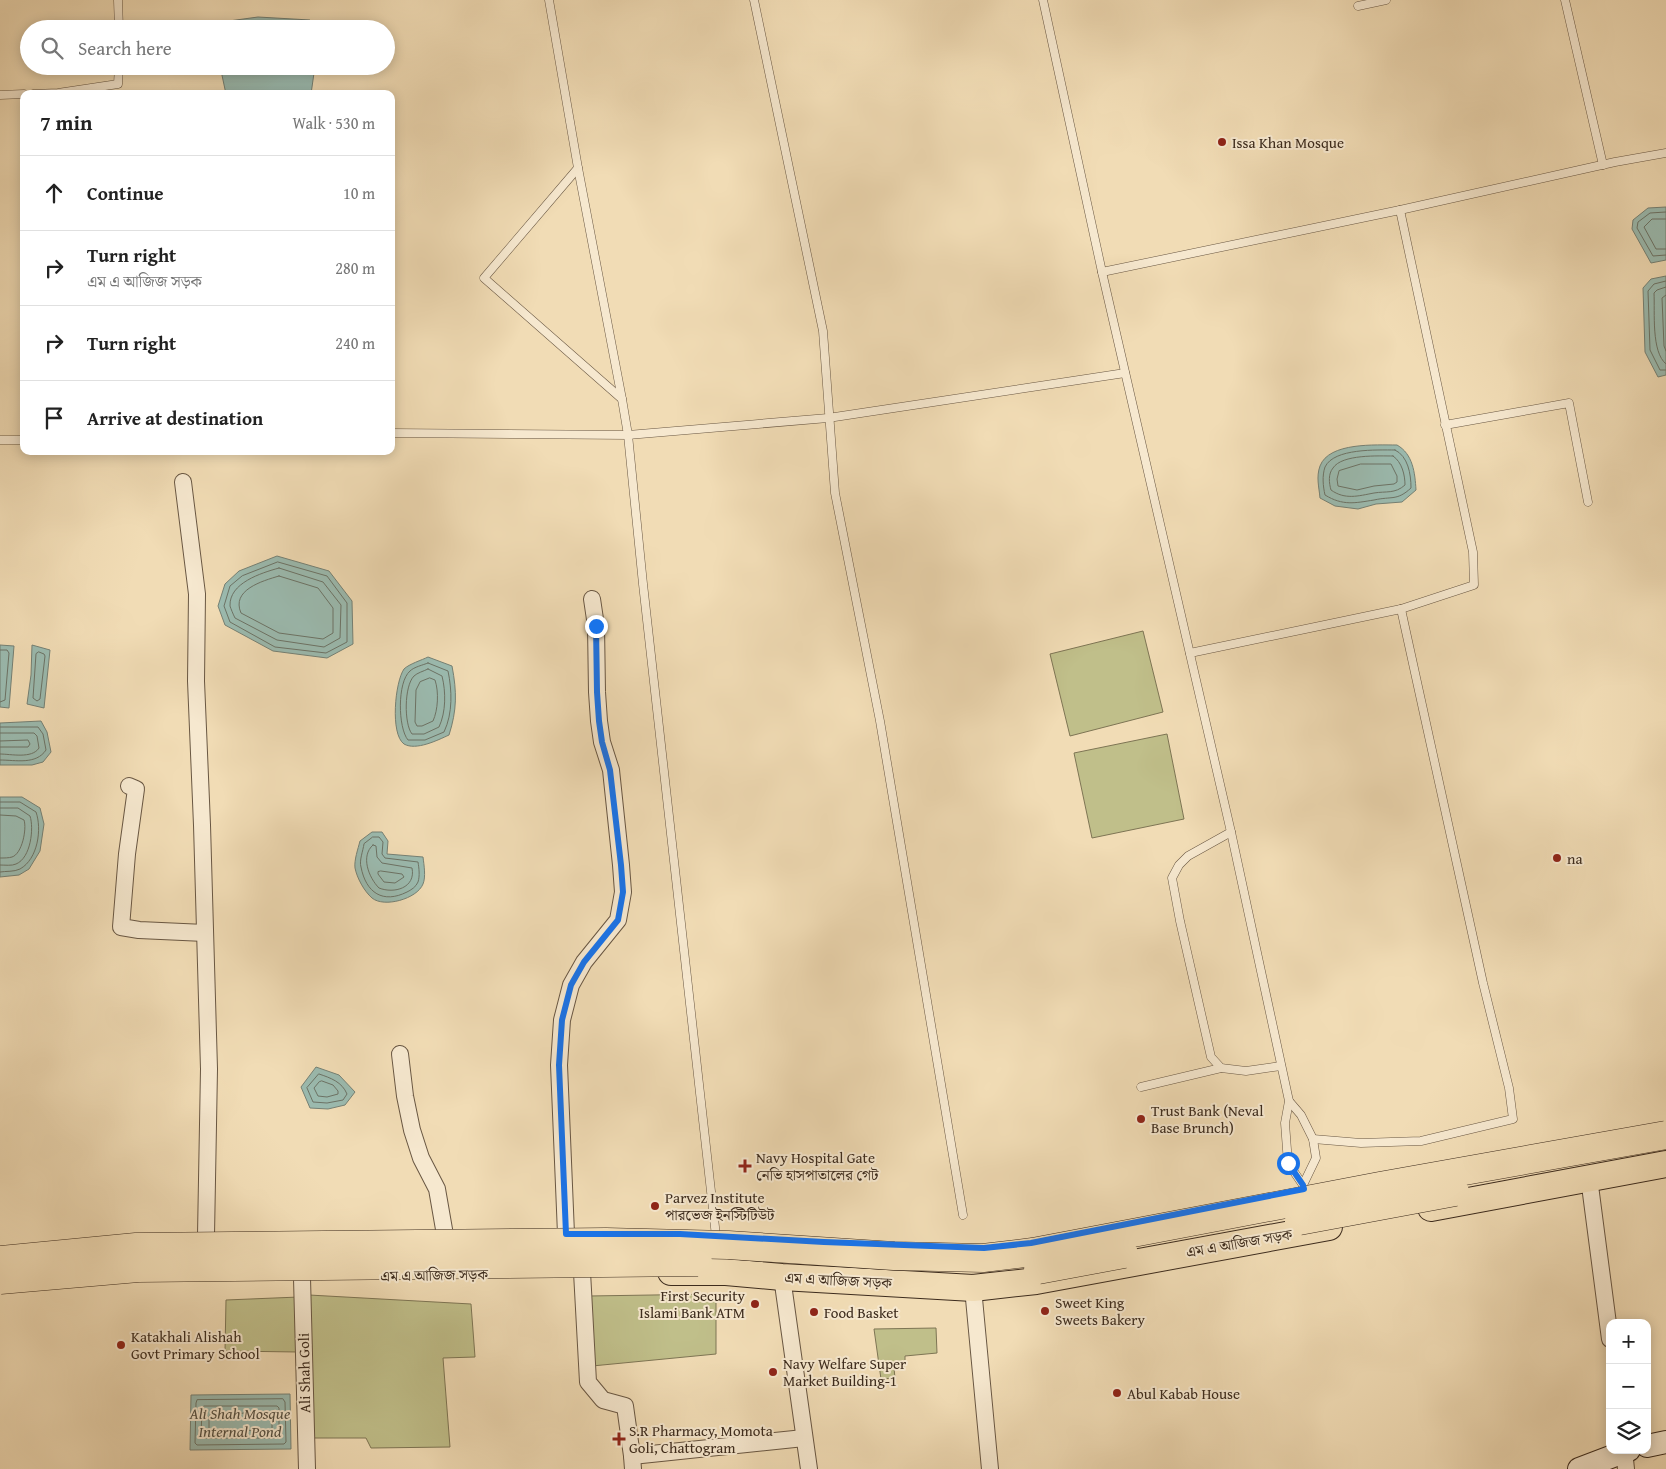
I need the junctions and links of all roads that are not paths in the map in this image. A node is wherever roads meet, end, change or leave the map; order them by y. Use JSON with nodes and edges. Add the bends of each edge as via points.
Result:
{"nodes":[{"id":1,"x":118,"y":0,"type":"edge"},
{"id":2,"x":550,"y":0,"type":"edge"},
{"id":3,"x":754,"y":0,"type":"edge"},
{"id":4,"x":1043,"y":0,"type":"edge"},
{"id":5,"x":1386,"y":0,"type":"edge"},
{"id":6,"x":1565,"y":0,"type":"edge"},
{"id":7,"x":1358,"y":6,"type":"dead end"},
{"id":8,"x":119,"y":20,"type":"edge"},
{"id":9,"x":118,"y":75,"type":"edge"},
{"id":10,"x":78,"y":90,"type":"edge"},
{"id":11,"x":0,"y":94,"type":"edge"},
{"id":12,"x":20,"y":94,"type":"edge"},
{"id":13,"x":1666,"y":153,"type":"edge"},
{"id":14,"x":1603,"y":165,"type":"junction"},
{"id":15,"x":578,"y":168,"type":"junction"},
{"id":16,"x":1400,"y":210,"type":"junction"},
{"id":17,"x":1102,"y":272,"type":"junction"},
{"id":18,"x":1125,"y":373,"type":"junction"},
{"id":19,"x":622,"y":398,"type":"junction"},
{"id":20,"x":828,"y":418,"type":"junction"},
{"id":21,"x":1445,"y":425,"type":"junction"},
{"id":22,"x":395,"y":432,"type":"edge"},
{"id":23,"x":628,"y":435,"type":"junction"},
{"id":24,"x":0,"y":440,"type":"edge"},
{"id":25,"x":20,"y":440,"type":"edge"},
{"id":26,"x":183,"y":482,"type":"dead end"},
{"id":27,"x":1588,"y":502,"type":"dead end"},
{"id":28,"x":592,"y":599,"type":"dead end"},
{"id":29,"x":1401,"y":609,"type":"junction"},
{"id":30,"x":1190,"y":653,"type":"junction"},
{"id":31,"x":129,"y":786,"type":"dead end"},
{"id":32,"x":1231,"y":832,"type":"junction"},
{"id":33,"x":204,"y":933,"type":"junction"},
{"id":34,"x":400,"y":1054,"type":"dead end"},
{"id":35,"x":1280,"y":1066,"type":"junction"},
{"id":36,"x":1221,"y":1068,"type":"junction"},
{"id":37,"x":1141,"y":1087,"type":"dead end"},
{"id":38,"x":1289,"y":1101,"type":"junction"},
{"id":39,"x":1666,"y":1125,"type":"edge"},
{"id":40,"x":1666,"y":1135,"type":"edge"},
{"id":41,"x":1313,"y":1139,"type":"junction"},
{"id":42,"x":1666,"y":1154,"type":"edge"},
{"id":43,"x":1666,"y":1164,"type":"edge"},
{"id":44,"x":1589,"y":1178,"type":"junction"},
{"id":45,"x":1307,"y":1205,"type":"junction"},
{"id":46,"x":963,"y":1215,"type":"dead end"},
{"id":47,"x":566,"y":1234,"type":"junction"},
{"id":48,"x":206,"y":1235,"type":"junction"},
{"id":49,"x":445,"y":1235,"type":"junction"},
{"id":50,"x":716,"y":1236,"type":"junction"},
{"id":51,"x":0,"y":1250,"type":"edge"},
{"id":52,"x":0,"y":1260,"type":"edge"},
{"id":53,"x":582,"y":1272,"type":"junction"},
{"id":54,"x":782,"y":1277,"type":"junction"},
{"id":55,"x":302,"y":1278,"type":"junction"},
{"id":56,"x":0,"y":1280,"type":"edge"},
{"id":57,"x":973,"y":1288,"type":"junction"},
{"id":58,"x":0,"y":1290,"type":"edge"},
{"id":59,"x":1607,"y":1319,"type":"edge"},
{"id":60,"x":804,"y":1438,"type":"junction"},
{"id":61,"x":1666,"y":1442,"type":"edge"},
{"id":62,"x":1651,"y":1445,"type":"edge"},
{"id":63,"x":1626,"y":1455,"type":"edge"},
{"id":64,"x":632,"y":1462,"type":"edge"},
{"id":65,"x":307,"y":1469,"type":"edge"},
{"id":66,"x":809,"y":1469,"type":"edge"},
{"id":67,"x":990,"y":1469,"type":"edge"},
{"id":68,"x":1579,"y":1469,"type":"edge"}],
"edges":[{"from":1,"to":8,"type":"lane"},
{"from":2,"to":15,"type":"lane"},
{"from":3,"to":20,"type":"lane","via":[[823,331]]},
{"from":4,"to":17,"type":"lane"},
{"from":5,"to":7,"type":"lane"},
{"from":6,"to":14,"type":"lane"},
{"from":9,"to":10,"type":"lane","via":[[118,84]]},
{"from":11,"to":12,"type":"lane"},
{"from":13,"to":14,"type":"lane"},
{"from":14,"to":16,"type":"lane"},
{"from":15,"to":19,"type":"lane"},
{"from":15,"to":19,"type":"lane","via":[[484,278]]},
{"from":16,"to":17,"type":"lane"},
{"from":16,"to":21,"type":"lane"},
{"from":17,"to":18,"type":"lane"},
{"from":18,"to":20,"type":"lane"},
{"from":18,"to":30,"type":"lane"},
{"from":19,"to":23,"type":"lane"},
{"from":20,"to":23,"type":"lane"},
{"from":20,"to":46,"type":"lane","via":[[835,493],[880,721]]},
{"from":21,"to":27,"type":"lane","via":[[1568,403]]},
{"from":21,"to":29,"type":"lane","via":[[1473,552],[1474,585]]},
{"from":22,"to":23,"type":"lane"},
{"from":23,"to":50,"type":"lane"},
{"from":24,"to":25,"type":"lane"},
{"from":26,"to":33,"type":"street","via":[[197,594],[196,681]]},
{"from":28,"to":47,"type":"street","via":[[599,721],[610,770],[623,892],[618,920],[584,962],[571,985],[562,1020],[559,1065]]},
{"from":29,"to":30,"type":"lane"},
{"from":29,"to":41,"type":"lane","via":[[1509,1088],[1513,1120],[1421,1141],[1361,1143]]},
{"from":30,"to":32,"type":"lane"},
{"from":31,"to":33,"type":"street","via":[[136,790],[121,927]]},
{"from":32,"to":35,"type":"lane"},
{"from":32,"to":36,"type":"lane","via":[[1188,856],[1172,878],[1203,1027],[1211,1057]]},
{"from":33,"to":48,"type":"street","via":[[209,1069]]},
{"from":34,"to":49,"type":"street","via":[[412,1130],[421,1158],[437,1189]]},
{"from":35,"to":36,"type":"lane","via":[[1246,1071]]},
{"from":35,"to":38,"type":"lane"},
{"from":36,"to":37,"type":"lane"},
{"from":38,"to":41,"type":"lane","via":[[1301,1115]]},
{"from":38,"to":45,"type":"lane","via":[[1285,1123],[1288,1163]]},
{"from":39,"to":45,"type":"main road","name":"এম এ আজিজ সড়ক"},
{"from":40,"to":52,"type":"highway","bridge":true,"via":[[1033,1252],[983,1258],[606,1242],[136,1247]]},
{"from":41,"to":45,"type":"lane","via":[[1316,1158]]},
{"from":42,"to":56,"type":"highway","bridge":true,"via":[[1070,1264],[984,1275],[889,1274],[725,1262],[138,1268]]},
{"from":43,"to":44,"type":"main road","name":"এম এ আজিজ সড়ক"},
{"from":44,"to":45,"type":"main road","name":"এম এ আজিজ সড়ক"},
{"from":44,"to":59,"type":"street"},
{"from":45,"to":50,"type":"main road","name":"এম এ আজিজ সড়ক","via":[[984,1248]]},
{"from":45,"to":57,"type":"main road","name":"এম এ আজিজ সড়ক","via":[[1036,1281]]},
{"from":47,"to":49,"type":"main road","name":"এম এ আজিজ সড়ক"},
{"from":47,"to":50,"type":"main road","name":"এম এ আজিজ সড়ক"},
{"from":48,"to":49,"type":"main road","name":"এম এ আজিজ সড়ক"},
{"from":48,"to":51,"type":"main road","name":"এম এ আজিজ সড়ক","via":[[138,1236]]},
{"from":53,"to":54,"type":"main road","name":"এম এ আজিজ সড়ক","via":[[726,1272]]},
{"from":53,"to":55,"type":"main road","name":"এম এ আজিজ সড়ক"},
{"from":53,"to":64,"type":"street","via":[[588,1382],[603,1400],[624,1406]]},
{"from":54,"to":57,"type":"main road","name":"এম এ আজিজ সড়ক"},
{"from":54,"to":60,"type":"street"},
{"from":55,"to":58,"type":"main road","name":"এম এ আজিজ সড়ক","via":[[138,1279]]},
{"from":55,"to":65,"type":"street","name":"Ali Shah Goli"},
{"from":57,"to":67,"type":"street"},
{"from":60,"to":64,"type":"street"},
{"from":60,"to":66,"type":"street"},
{"from":61,"to":62,"type":"street"},
{"from":63,"to":68,"type":"street"}]}
